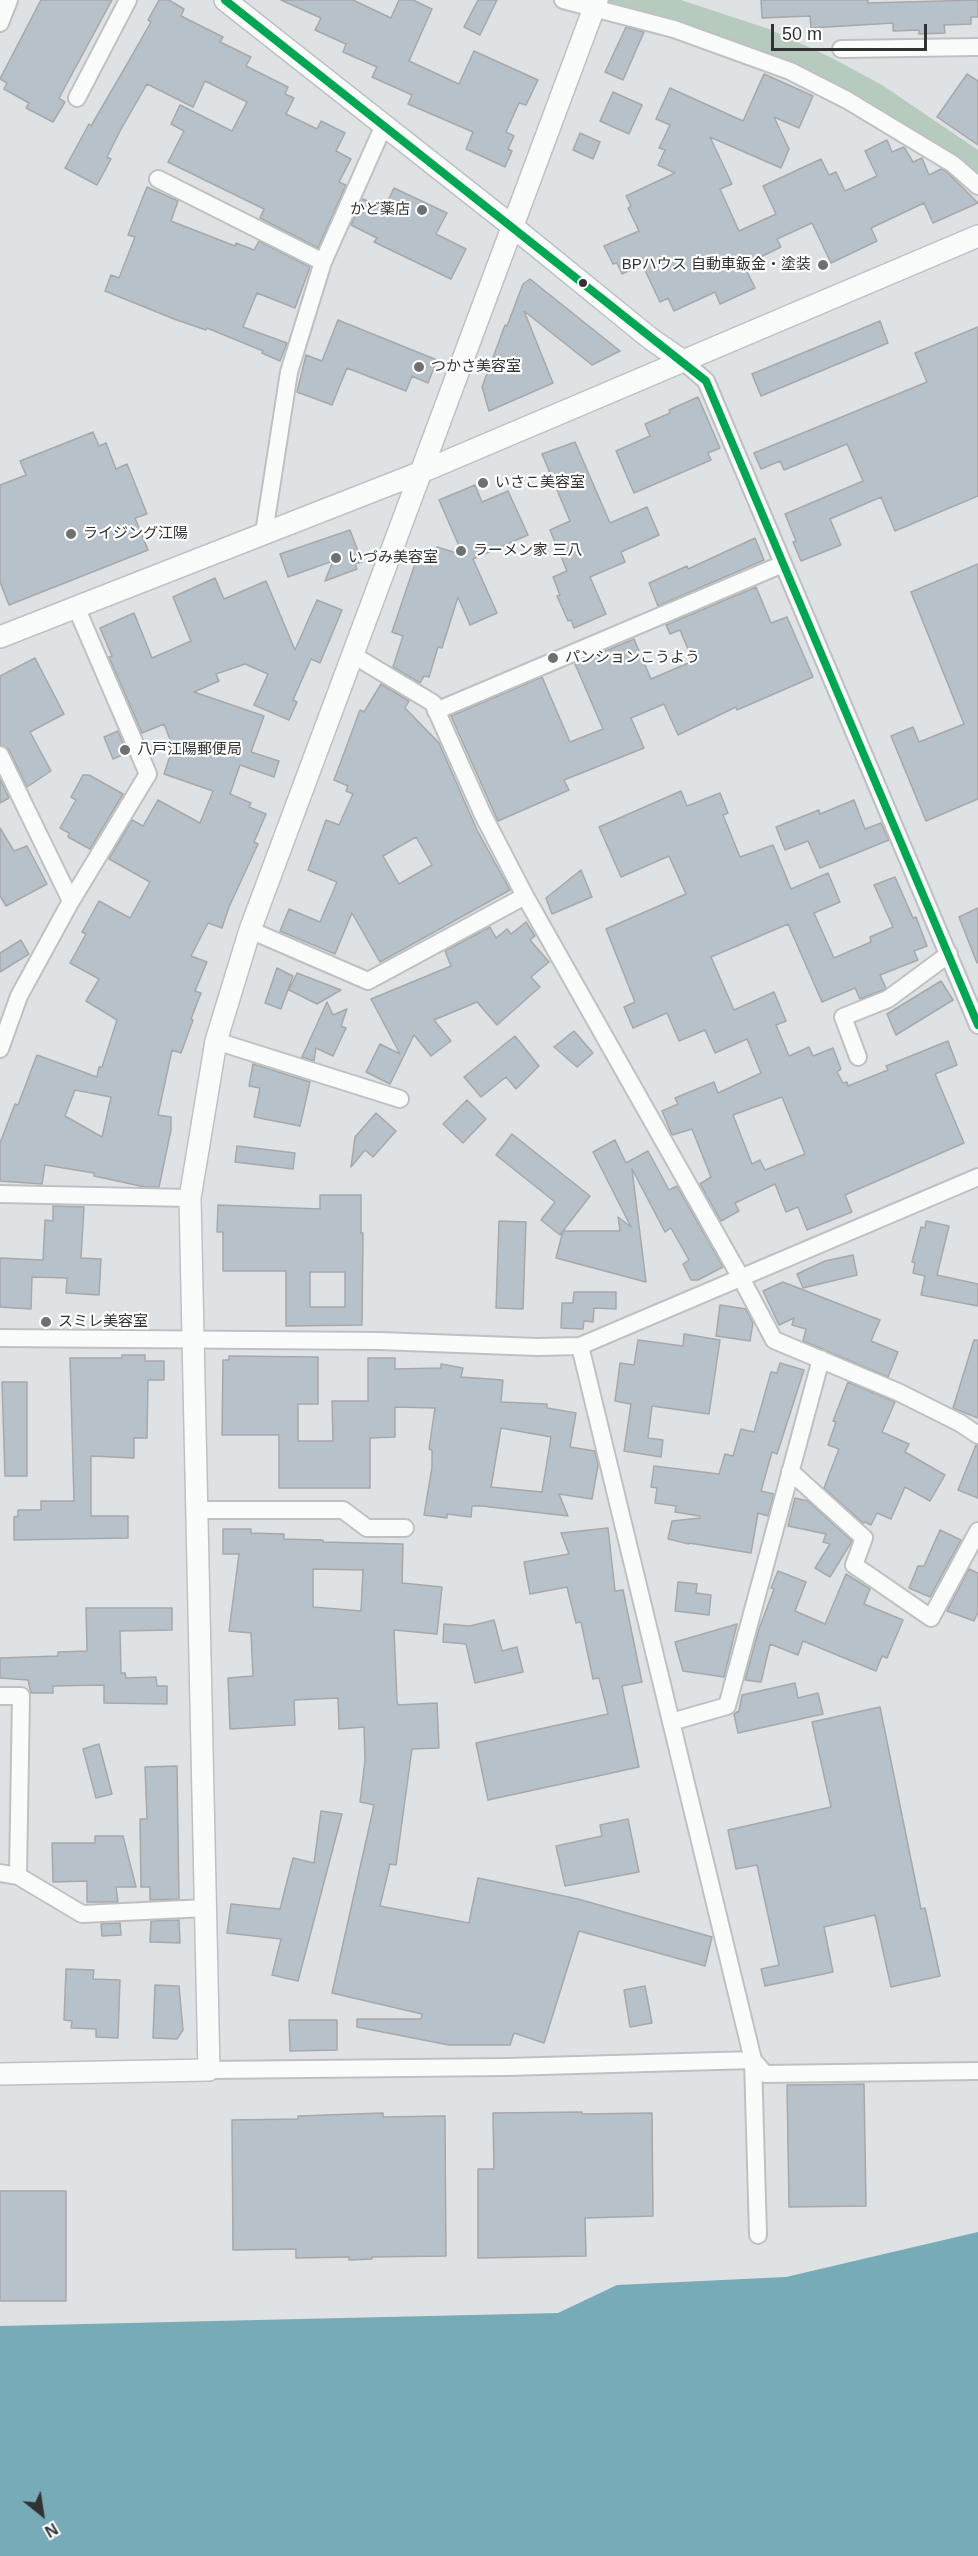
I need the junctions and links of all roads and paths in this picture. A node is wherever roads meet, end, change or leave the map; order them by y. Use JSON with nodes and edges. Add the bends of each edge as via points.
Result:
{"nodes":[{"id":1,"x":9,"y":0,"type":"edge"},
{"id":2,"x":128,"y":0,"type":"edge"},
{"id":3,"x":225,"y":0,"type":"edge"},
{"id":4,"x":562,"y":0,"type":"edge"},
{"id":5,"x":596,"y":3,"type":"edge"},
{"id":6,"x":0,"y":23,"type":"edge"},
{"id":7,"x":978,"y":47,"type":"edge"},
{"id":8,"x":841,"y":49,"type":"dead end"},
{"id":9,"x":77,"y":98,"type":"dead end"},
{"id":10,"x":384,"y":124,"type":"junction"},
{"id":11,"x":158,"y":178,"type":"dead end"},
{"id":12,"x":978,"y":186,"type":"edge"},
{"id":13,"x":512,"y":226,"type":"junction"},
{"id":14,"x":978,"y":236,"type":"edge"},
{"id":15,"x":323,"y":262,"type":"junction"},
{"id":16,"x":683,"y":361,"type":"junction"},
{"id":17,"x":419,"y":473,"type":"junction"},
{"id":18,"x":264,"y":533,"type":"junction"},
{"id":19,"x":783,"y":564,"type":"junction"},
{"id":20,"x":76,"y":607,"type":"junction"},
{"id":21,"x":0,"y":637,"type":"edge"},
{"id":22,"x":353,"y":654,"type":"junction"},
{"id":23,"x":436,"y":711,"type":"junction"},
{"id":24,"x":0,"y":755,"type":"edge"},
{"id":25,"x":525,"y":896,"type":"junction"},
{"id":26,"x":71,"y":901,"type":"junction"},
{"id":27,"x":250,"y":930,"type":"junction"},
{"id":28,"x":949,"y":954,"type":"junction"},
{"id":29,"x":978,"y":1024,"type":"edge"},
{"id":30,"x":216,"y":1041,"type":"junction"},
{"id":31,"x":0,"y":1049,"type":"edge"},
{"id":32,"x":858,"y":1057,"type":"dead end"},
{"id":33,"x":400,"y":1099,"type":"dead end"},
{"id":34,"x":978,"y":1177,"type":"edge"},
{"id":35,"x":0,"y":1194,"type":"edge"},
{"id":36,"x":190,"y":1198,"type":"junction"},
{"id":37,"x":741,"y":1278,"type":"junction"},
{"id":38,"x":0,"y":1338,"type":"edge"},
{"id":39,"x":192,"y":1339,"type":"junction"},
{"id":40,"x":580,"y":1346,"type":"junction"},
{"id":41,"x":820,"y":1359,"type":"junction"},
{"id":42,"x":978,"y":1436,"type":"edge"},
{"id":43,"x":790,"y":1471,"type":"junction"},
{"id":44,"x":197,"y":1510,"type":"junction"},
{"id":45,"x":405,"y":1528,"type":"dead end"},
{"id":46,"x":978,"y":1531,"type":"edge"},
{"id":47,"x":0,"y":1696,"type":"edge"},
{"id":48,"x":671,"y":1722,"type":"junction"},
{"id":49,"x":0,"y":1874,"type":"edge"},
{"id":50,"x":18,"y":1876,"type":"junction"},
{"id":51,"x":206,"y":1908,"type":"junction"},
{"id":52,"x":753,"y":2060,"type":"junction"},
{"id":53,"x":209,"y":2070,"type":"junction"},
{"id":54,"x":978,"y":2071,"type":"edge"},
{"id":55,"x":0,"y":2074,"type":"edge"},
{"id":56,"x":758,"y":2235,"type":"dead end"}],
"edges":[{"from":1,"to":6,"type":"street"},
{"from":2,"to":9,"type":"street"},
{"from":3,"to":10,"type":"street"},
{"from":4,"to":5,"type":"street"},
{"from":5,"to":12,"type":"street","via":[[789,70],[953,164]]},
{"from":5,"to":13,"type":"street"},
{"from":7,"to":8,"type":"street"},
{"from":10,"to":13,"type":"street"},
{"from":10,"to":15,"type":"street"},
{"from":11,"to":15,"type":"street"},
{"from":13,"to":16,"type":"street"},
{"from":13,"to":17,"type":"street"},
{"from":14,"to":16,"type":"street"},
{"from":15,"to":18,"type":"street","via":[[289,372]]},
{"from":16,"to":17,"type":"street"},
{"from":16,"to":19,"type":"street","via":[[706,381]]},
{"from":17,"to":18,"type":"street"},
{"from":17,"to":22,"type":"street"},
{"from":18,"to":20,"type":"street"},
{"from":19,"to":23,"type":"street"},
{"from":19,"to":28,"type":"street"},
{"from":20,"to":21,"type":"street"},
{"from":20,"to":26,"type":"street","via":[[148,774]]},
{"from":22,"to":23,"type":"street","via":[[433,703]]},
{"from":22,"to":27,"type":"street"},
{"from":23,"to":25,"type":"street"},
{"from":24,"to":26,"type":"street"},
{"from":25,"to":27,"type":"street","via":[[368,981]]},
{"from":25,"to":37,"type":"street"},
{"from":26,"to":31,"type":"street","via":[[19,996]]},
{"from":27,"to":30,"type":"street"},
{"from":28,"to":29,"type":"street"},
{"from":28,"to":32,"type":"street","via":[[888,999],[843,1017]]},
{"from":30,"to":33,"type":"street"},
{"from":30,"to":36,"type":"street"},
{"from":34,"to":37,"type":"street"},
{"from":35,"to":36,"type":"street"},
{"from":36,"to":39,"type":"street"},
{"from":37,"to":40,"type":"street"},
{"from":37,"to":41,"type":"street","via":[[774,1340]]},
{"from":38,"to":39,"type":"street"},
{"from":39,"to":40,"type":"street"},
{"from":39,"to":44,"type":"street"},
{"from":40,"to":48,"type":"street"},
{"from":41,"to":42,"type":"street","via":[[898,1392]]},
{"from":41,"to":43,"type":"street"},
{"from":43,"to":46,"type":"street","via":[[864,1538],[854,1565],[931,1618]]},
{"from":43,"to":48,"type":"street","via":[[727,1706]]},
{"from":44,"to":45,"type":"street","via":[[343,1510],[368,1528]]},
{"from":44,"to":51,"type":"street"},
{"from":47,"to":50,"type":"street","via":[[21,1696]]},
{"from":48,"to":52,"type":"street"},
{"from":49,"to":50,"type":"street"},
{"from":50,"to":51,"type":"street","via":[[82,1914]]},
{"from":51,"to":53,"type":"street"},
{"from":52,"to":53,"type":"street"},
{"from":52,"to":54,"type":"street","via":[[765,2074]]},
{"from":52,"to":56,"type":"street"},
{"from":53,"to":55,"type":"street"}]}
